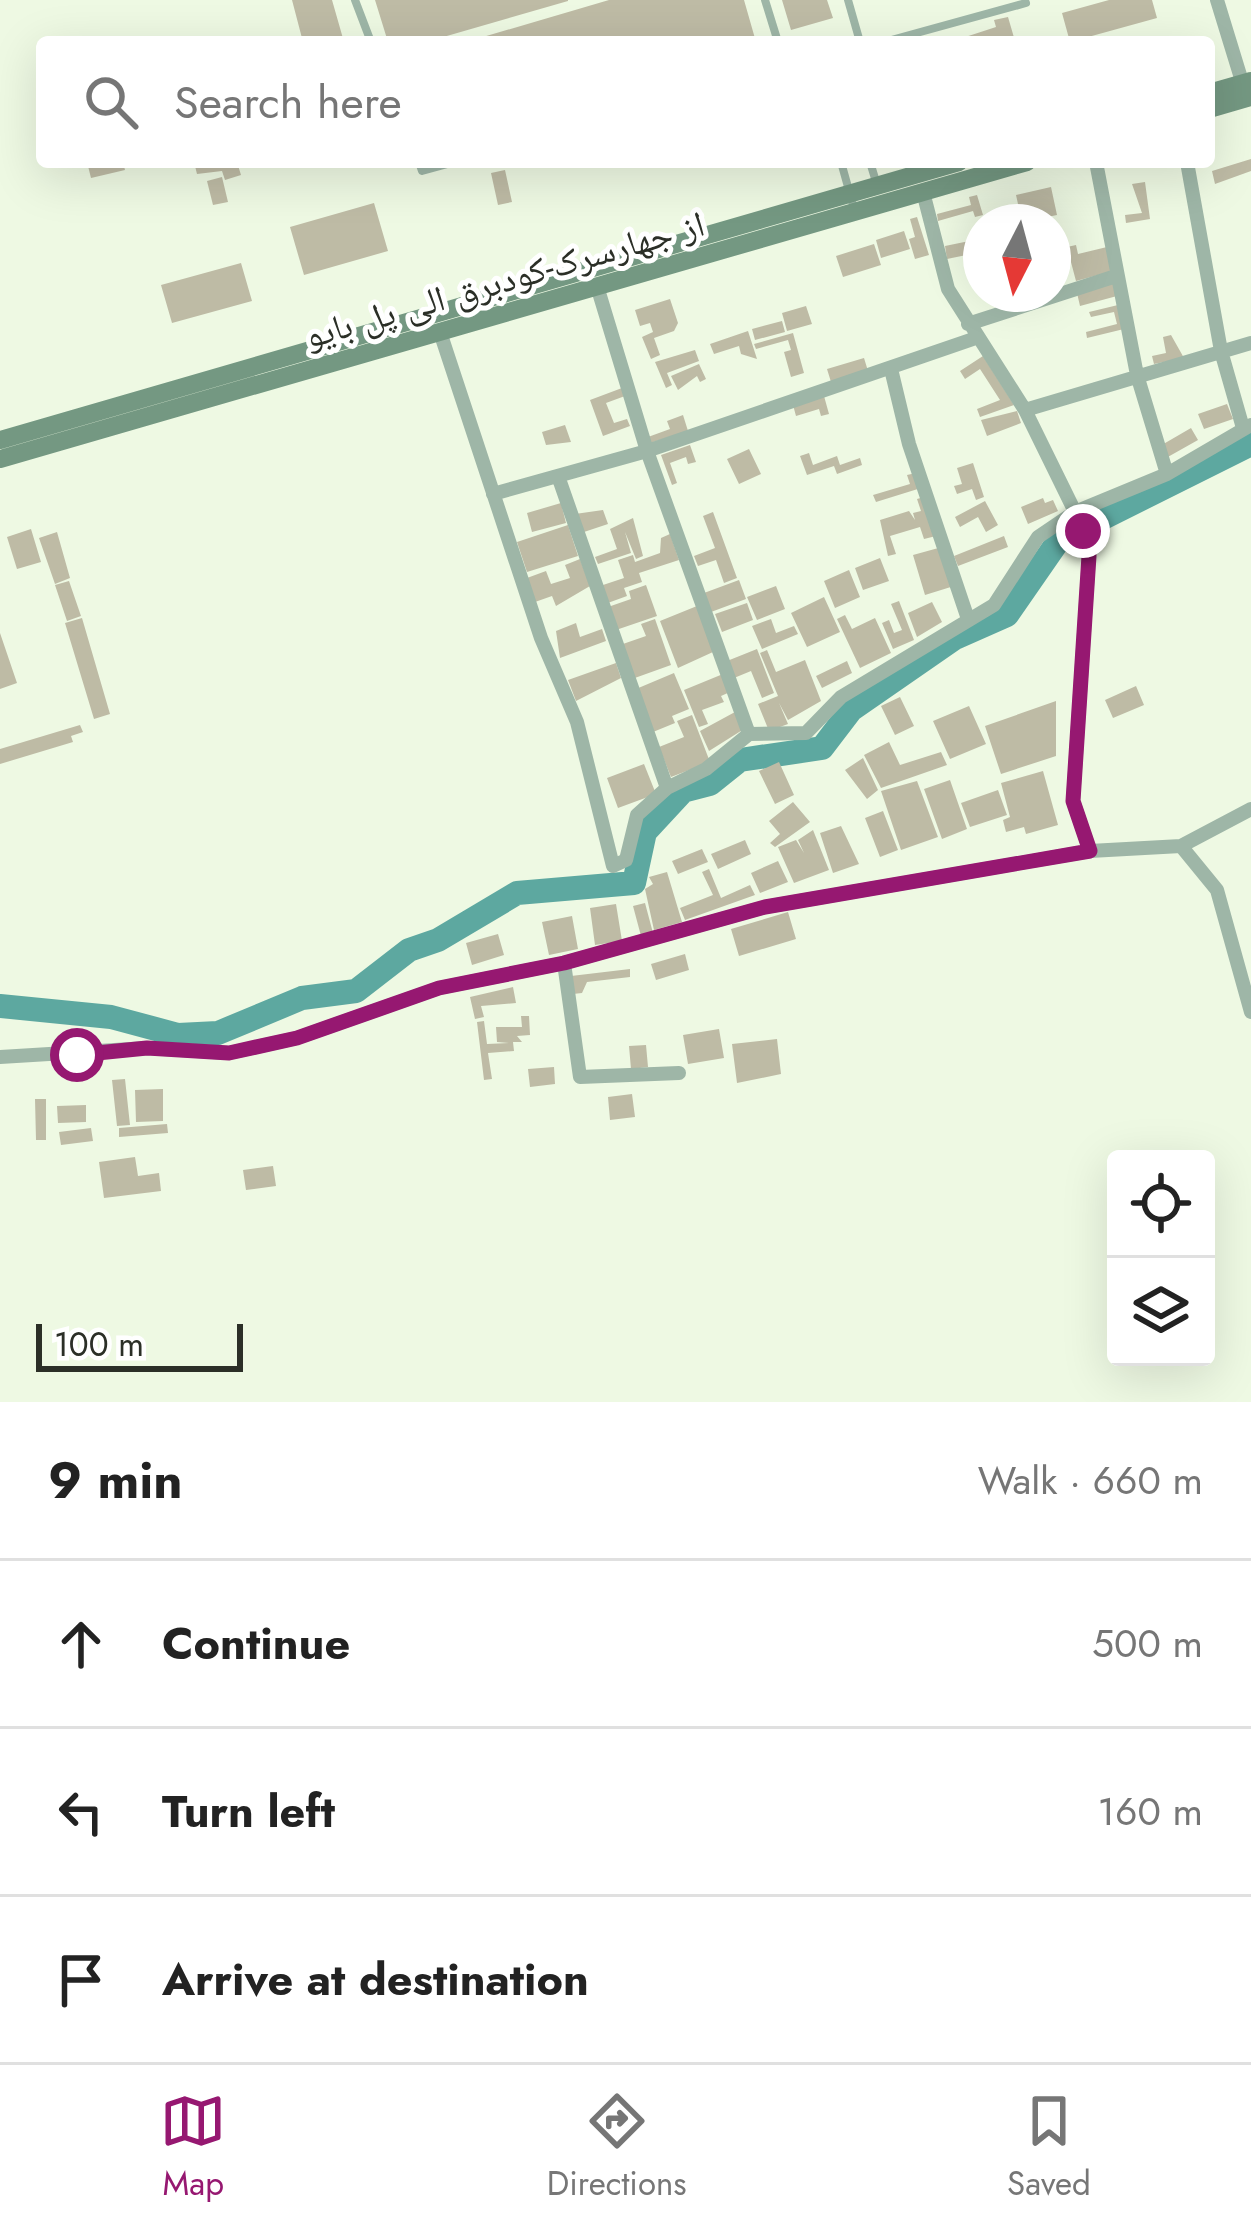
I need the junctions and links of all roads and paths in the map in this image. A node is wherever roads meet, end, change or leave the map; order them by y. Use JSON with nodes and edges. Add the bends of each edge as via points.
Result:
{"nodes":[{"id":1,"x":355,"y":0,"type":"edge"},
{"id":2,"x":765,"y":0,"type":"edge"},
{"id":3,"x":848,"y":0,"type":"edge"},
{"id":4,"x":1216,"y":0,"type":"edge"},
{"id":5,"x":1026,"y":3,"type":"edge"},
{"id":6,"x":369,"y":36,"type":"edge"},
{"id":7,"x":776,"y":36,"type":"edge"},
{"id":8,"x":858,"y":36,"type":"edge"},
{"id":9,"x":906,"y":36,"type":"edge"},
{"id":10,"x":1248,"y":90,"type":"edge"},
{"id":11,"x":1215,"y":93,"type":"edge"},
{"id":12,"x":1215,"y":106,"type":"edge"},
{"id":13,"x":843,"y":168,"type":"edge"},
{"id":14,"x":872,"y":168,"type":"edge"},
{"id":15,"x":944,"y":168,"type":"edge"},
{"id":16,"x":1006,"y":168,"type":"edge"},
{"id":17,"x":1097,"y":168,"type":"edge"},
{"id":18,"x":1188,"y":168,"type":"edge"},
{"id":19,"x":922,"y":192,"type":"junction"},
{"id":20,"x":879,"y":195,"type":"junction"},
{"id":21,"x":853,"y":202,"type":"junction"},
{"id":22,"x":1116,"y":276,"type":"junction"},
{"id":23,"x":597,"y":286,"type":"junction"},
{"id":24,"x":972,"y":331,"type":"junction"},
{"id":25,"x":440,"y":332,"type":"junction"},
{"id":26,"x":1251,"y":343,"type":"edge"},
{"id":27,"x":1222,"y":351,"type":"junction"},
{"id":28,"x":891,"y":370,"type":"junction"},
{"id":29,"x":1138,"y":375,"type":"junction"},
{"id":30,"x":1025,"y":410,"type":"junction"},
{"id":31,"x":1247,"y":426,"type":"edge"},
{"id":32,"x":0,"y":440,"type":"edge"},
{"id":33,"x":647,"y":451,"type":"junction"},
{"id":34,"x":0,"y":459,"type":"edge"},
{"id":35,"x":1167,"y":474,"type":"junction"},
{"id":36,"x":558,"y":476,"type":"junction"},
{"id":37,"x":493,"y":494,"type":"junction"},
{"id":38,"x":1079,"y":521,"type":"junction"},
{"id":39,"x":968,"y":619,"type":"junction"},
{"id":40,"x":748,"y":734,"type":"junction"},
{"id":41,"x":667,"y":788,"type":"junction"},
{"id":42,"x":1251,"y":809,"type":"edge"},
{"id":43,"x":1180,"y":846,"type":"junction"},
{"id":44,"x":1090,"y":851,"type":"junction"},
{"id":45,"x":564,"y":963,"type":"junction"},
{"id":46,"x":1251,"y":1012,"type":"edge"},
{"id":47,"x":0,"y":1057,"type":"edge"},
{"id":48,"x":679,"y":1072,"type":"dead end"}],
"edges":[{"from":1,"to":6,"type":"lane"},
{"from":2,"to":7,"type":"lane"},
{"from":3,"to":8,"type":"lane"},
{"from":4,"to":10,"type":"street"},
{"from":5,"to":9,"type":"lane"},
{"from":10,"to":11,"type":"street"},
{"from":10,"to":12,"type":"street"},
{"from":13,"to":21,"type":"lane"},
{"from":14,"to":20,"type":"lane"},
{"from":15,"to":20,"type":"street","name":"از جهارسرک-کودبرق الی پل بایو"},
{"from":16,"to":19,"type":"street","name":"از جهارسرک-کودبرق الی پل بایو"},
{"from":17,"to":22,"type":"street"},
{"from":18,"to":27,"type":"street"},
{"from":19,"to":20,"type":"street","name":"از جهارسرک-کودبرق الی پل بایو"},
{"from":19,"to":24,"type":"street","via":[[948,289]]},
{"from":20,"to":21,"type":"street","name":"از جهارسرک-کودبرق الی پل بایو"},
{"from":21,"to":23,"type":"street","name":"از جهارسرک-کودبرق الی پل بایو"},
{"from":21,"to":32,"type":"street","name":"از جهارسرک-کودبرق الی پل بایو"},
{"from":22,"to":24,"type":"street"},
{"from":22,"to":29,"type":"street"},
{"from":23,"to":25,"type":"street","name":"از جهارسرک-کودبرق الی پل بایو"},
{"from":23,"to":33,"type":"street"},
{"from":24,"to":28,"type":"street"},
{"from":24,"to":30,"type":"street"},
{"from":25,"to":34,"type":"street","name":"از جهارسرک-کودبرق الی پل بایو"},
{"from":25,"to":37,"type":"street"},
{"from":26,"to":27,"type":"street"},
{"from":27,"to":29,"type":"street"},
{"from":27,"to":31,"type":"street"},
{"from":28,"to":33,"type":"street"},
{"from":28,"to":39,"type":"street"},
{"from":29,"to":30,"type":"street"},
{"from":29,"to":35,"type":"street"},
{"from":30,"to":38,"type":"street"},
{"from":31,"to":35,"type":"street"},
{"from":33,"to":36,"type":"street"},
{"from":33,"to":40,"type":"street"},
{"from":35,"to":38,"type":"street"},
{"from":36,"to":37,"type":"street"},
{"from":36,"to":41,"type":"street"},
{"from":37,"to":41,"type":"street","via":[[578,722],[613,866],[626,860],[638,814]]},
{"from":38,"to":39,"type":"street","via":[[1038,537],[994,605]]},
{"from":38,"to":44,"type":"street","via":[[1089,556],[1073,801]]},
{"from":39,"to":40,"type":"street","via":[[841,698],[806,733]]},
{"from":40,"to":41,"type":"street"},
{"from":42,"to":43,"type":"street"},
{"from":43,"to":44,"type":"street"},
{"from":43,"to":46,"type":"street","via":[[1216,890]]},
{"from":44,"to":45,"type":"street","via":[[765,907]]},
{"from":45,"to":47,"type":"street","via":[[439,988],[229,1053],[147,1048]]},
{"from":45,"to":48,"type":"street","via":[[580,1077]]}]}
